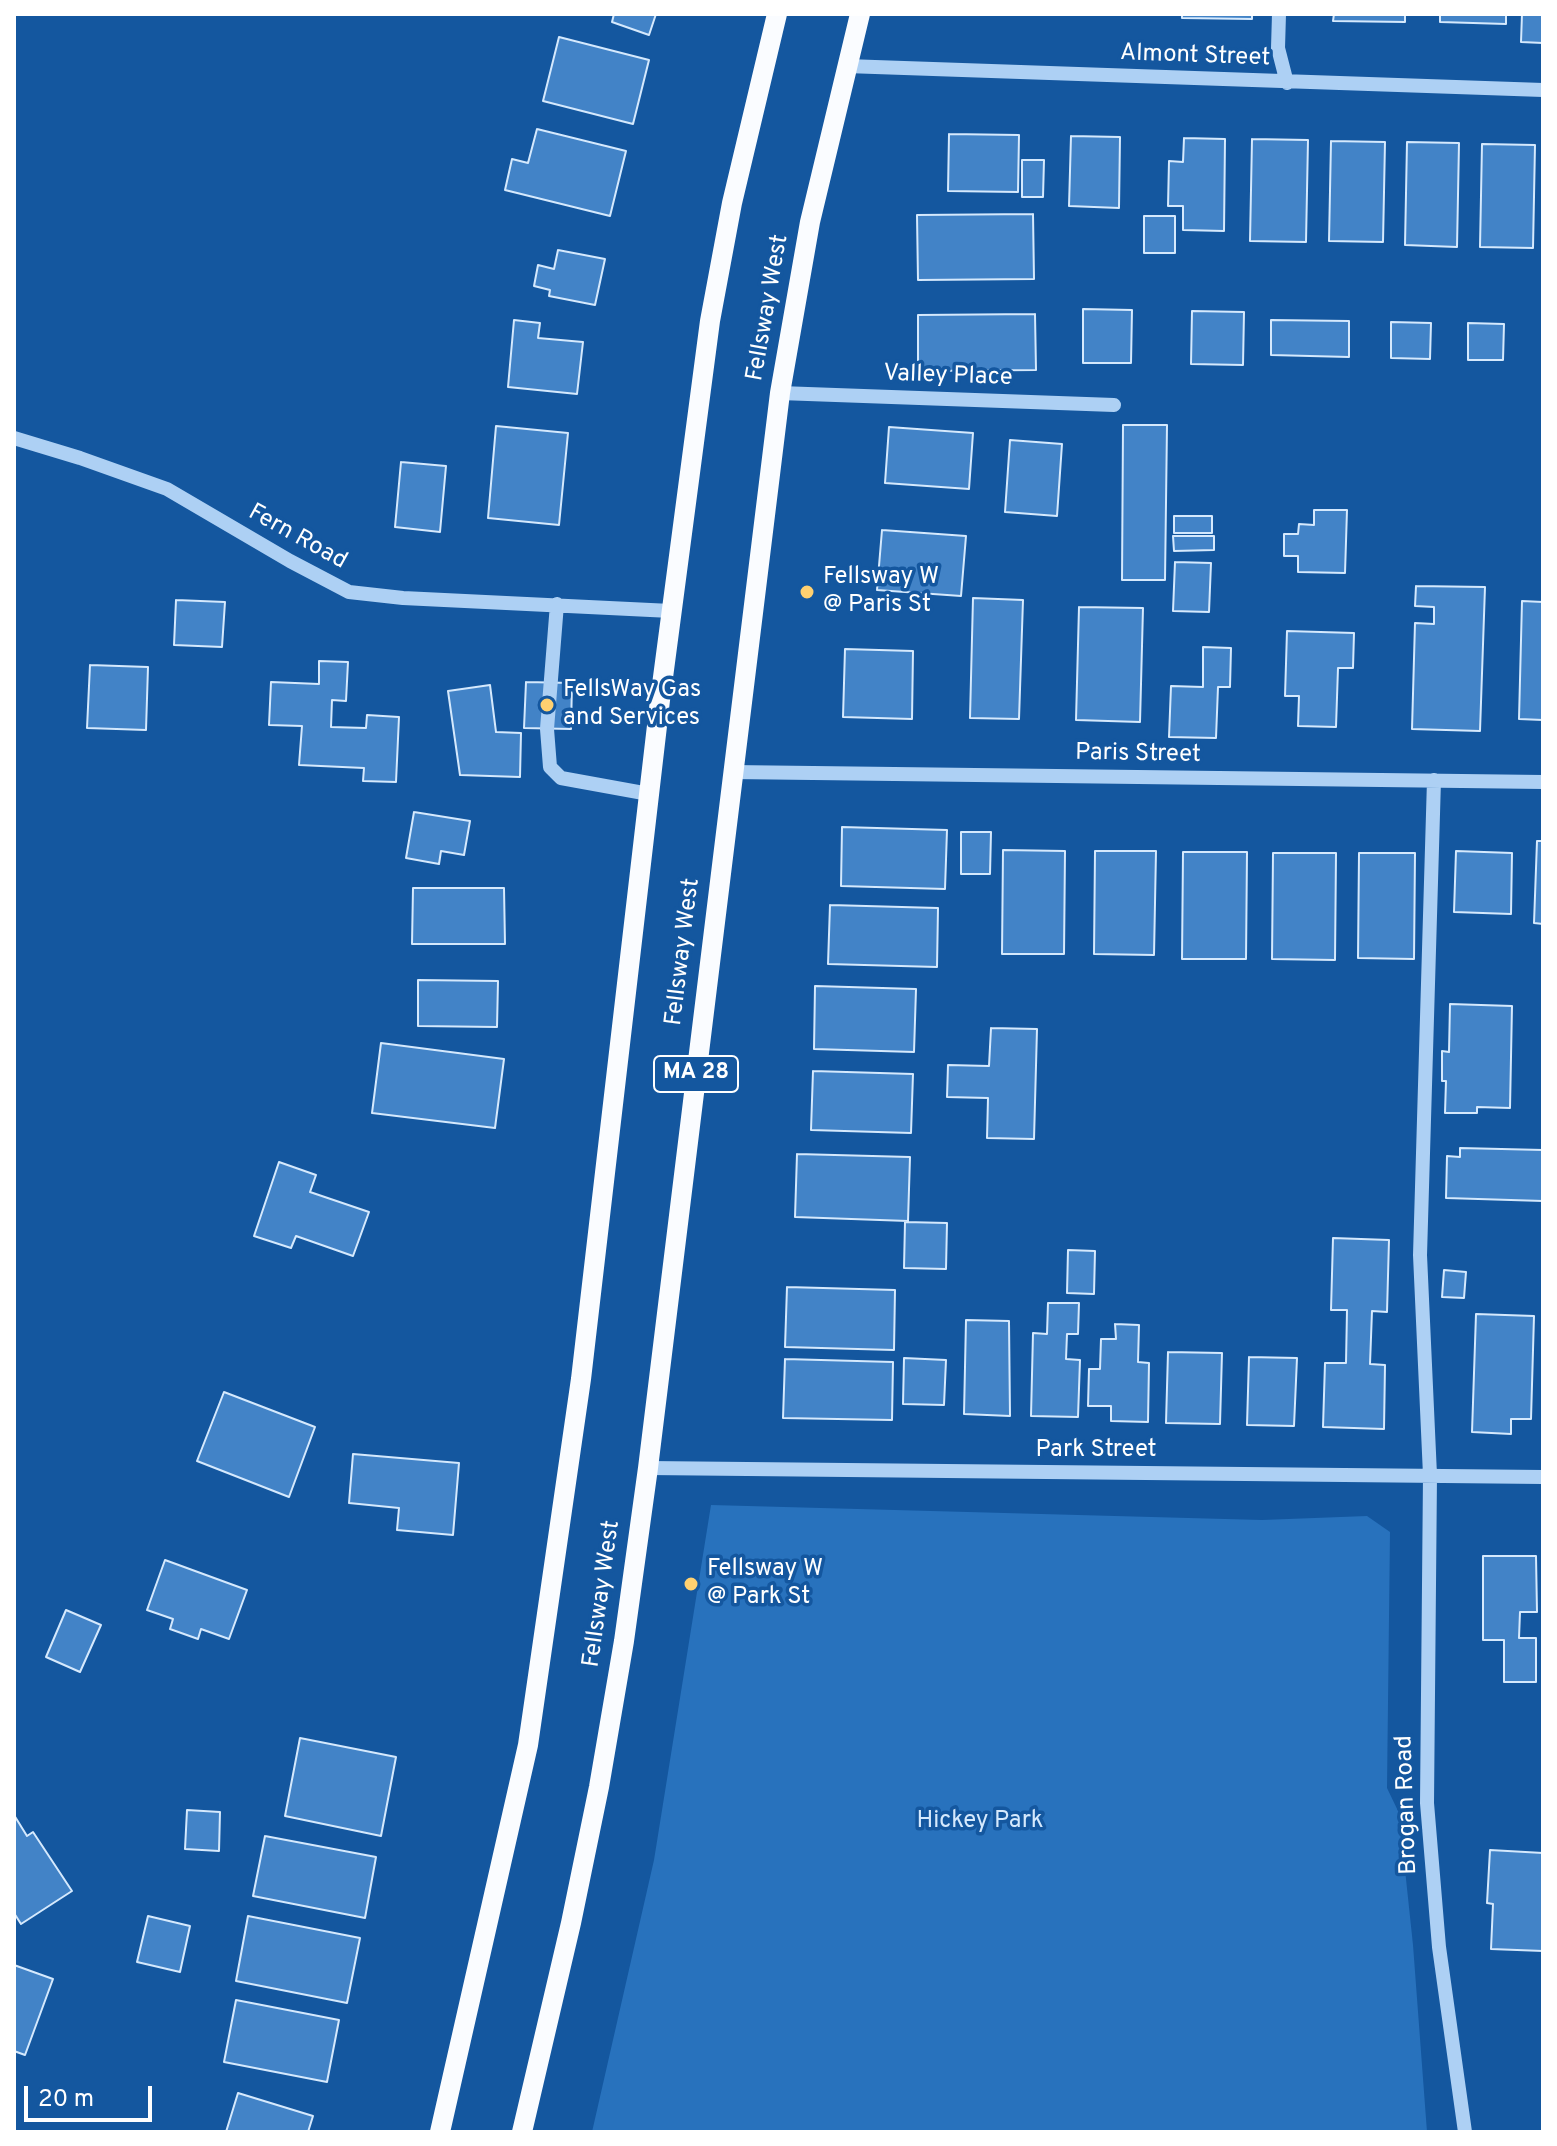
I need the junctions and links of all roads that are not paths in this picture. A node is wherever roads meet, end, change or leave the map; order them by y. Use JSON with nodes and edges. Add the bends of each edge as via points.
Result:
{"nodes":[{"id":1,"x":777,"y":14,"type":"edge"},
{"id":2,"x":860,"y":14,"type":"edge"},
{"id":3,"x":1279,"y":14,"type":"edge"},
{"id":4,"x":846,"y":66,"type":"junction"},
{"id":5,"x":1287,"y":83,"type":"junction"},
{"id":6,"x":1543,"y":90,"type":"edge"},
{"id":7,"x":780,"y":393,"type":"junction"},
{"id":8,"x":1114,"y":405,"type":"dead end"},
{"id":9,"x":14,"y":438,"type":"edge"},
{"id":10,"x":557,"y":604,"type":"junction"},
{"id":11,"x":671,"y":611,"type":"junction"},
{"id":12,"x":732,"y":772,"type":"junction"},
{"id":13,"x":1434,"y":780,"type":"junction"},
{"id":14,"x":1543,"y":782,"type":"edge"},
{"id":15,"x":649,"y":794,"type":"junction"},
{"id":16,"x":648,"y":1468,"type":"junction"},
{"id":17,"x":1430,"y":1475,"type":"junction"},
{"id":18,"x":1543,"y":1477,"type":"edge"},
{"id":19,"x":440,"y":2132,"type":"edge"},
{"id":20,"x":522,"y":2132,"type":"edge"},
{"id":21,"x":1465,"y":2132,"type":"edge"}],
"edges":[{"from":1,"to":11,"type":"main road","number":"MA 28","via":[[710,321]]},
{"from":2,"to":4,"type":"main road","name":"Fellsway West","number":"MA 28"},
{"from":3,"to":5,"type":"street","via":[[1278,48]]},
{"from":4,"to":5,"type":"street","name":"Almont Street"},
{"from":4,"to":7,"type":"main road","name":"Fellsway West","number":"MA 28"},
{"from":5,"to":6,"type":"street","name":"Almont Street"},
{"from":7,"to":8,"type":"street","name":"Valley Place"},
{"from":7,"to":12,"type":"main road","name":"Fellsway West","number":"MA 28"},
{"from":9,"to":10,"type":"street","name":"Fern Road","via":[[167,489],[345,591]]},
{"from":10,"to":11,"type":"street","name":"Fern Road"},
{"from":10,"to":15,"type":"street","via":[[547,729],[550,767],[561,778]]},
{"from":11,"to":15,"type":"main road","number":"MA 28"},
{"from":12,"to":13,"type":"street","name":"Paris Street"},
{"from":12,"to":16,"type":"main road","name":"Fellsway West","number":"MA 28"},
{"from":13,"to":14,"type":"street","name":"Paris Street"},
{"from":13,"to":17,"type":"street","name":"Brogan Road","via":[[1420,1255]]},
{"from":15,"to":19,"type":"main road","number":"MA 28","via":[[581,1379],[528,1745]]},
{"from":16,"to":17,"type":"street","name":"Park Street"},
{"from":16,"to":20,"type":"main road","name":"Fellsway West","number":"MA 28","via":[[599,1787]]},
{"from":17,"to":18,"type":"street","name":"Park Street"},
{"from":17,"to":21,"type":"street","name":"Brogan Road","via":[[1427,1803],[1439,1947]]}]}
